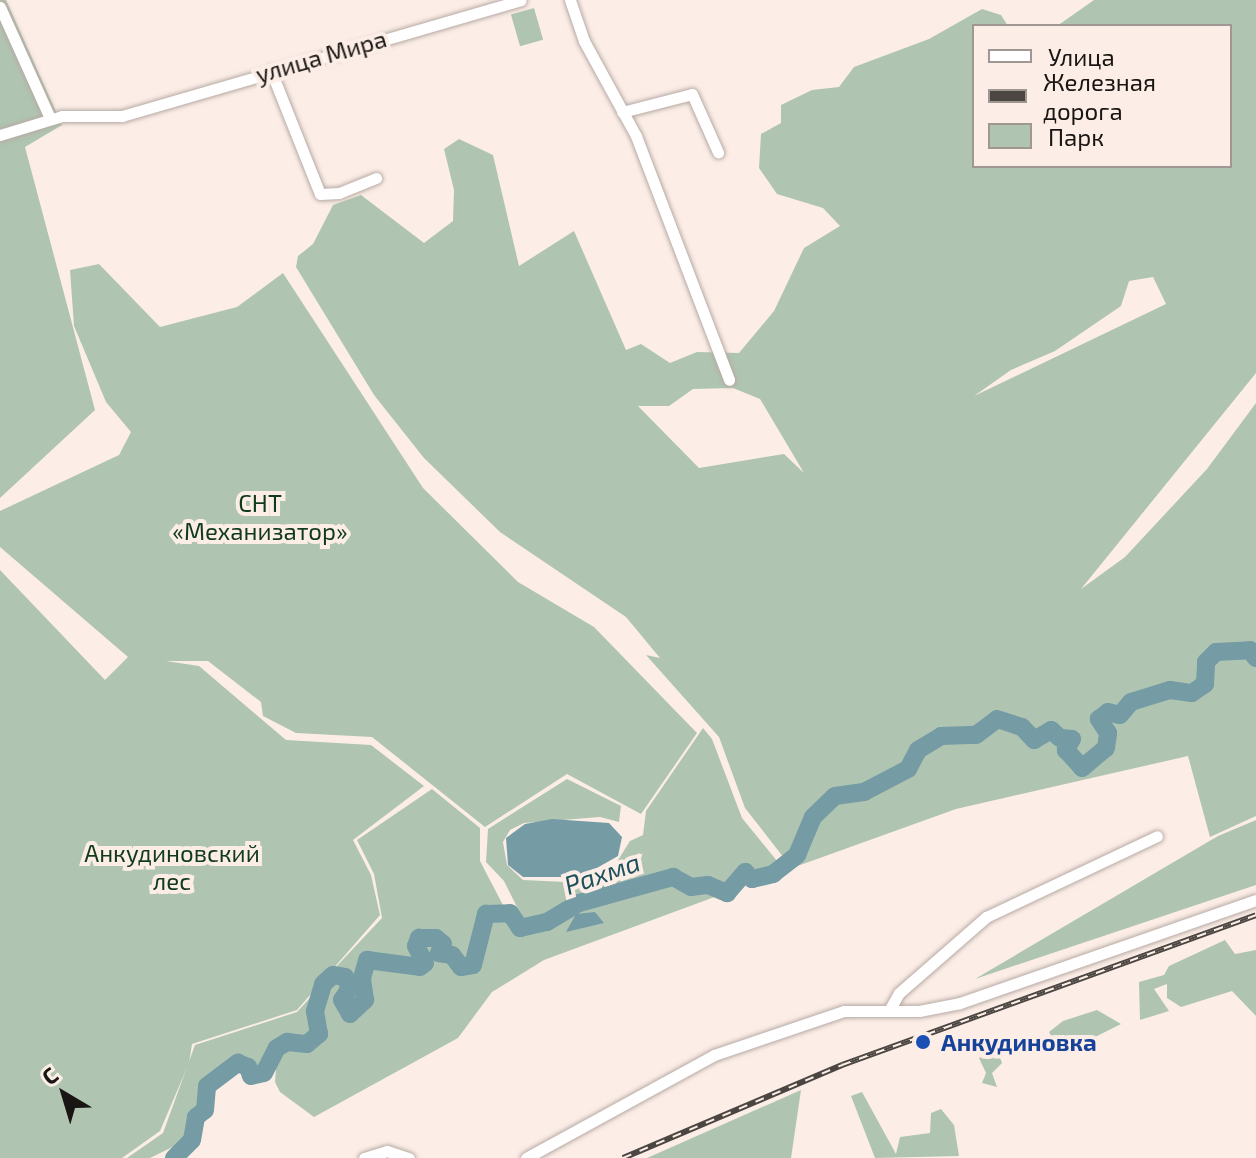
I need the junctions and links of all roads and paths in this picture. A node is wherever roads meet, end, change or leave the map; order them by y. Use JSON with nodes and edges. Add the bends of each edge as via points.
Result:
{"nodes":[{"id":1,"x":520,"y":0,"type":"edge"},
{"id":2,"x":570,"y":0,"type":"edge"},
{"id":3,"x":0,"y":7,"type":"edge"},
{"id":4,"x":271,"y":71,"type":"junction"},
{"id":5,"x":622,"y":112,"type":"junction"},
{"id":6,"x":50,"y":118,"type":"junction"},
{"id":7,"x":0,"y":135,"type":"edge"},
{"id":8,"x":718,"y":152,"type":"dead end"},
{"id":9,"x":376,"y":178,"type":"dead end"},
{"id":10,"x":729,"y":380,"type":"dead end"},
{"id":11,"x":1157,"y":836,"type":"dead end"},
{"id":12,"x":1256,"y":900,"type":"edge"},
{"id":13,"x":890,"y":1009,"type":"junction"},
{"id":14,"x":364,"y":1158,"type":"edge"},
{"id":15,"x":409,"y":1158,"type":"edge"},
{"id":16,"x":526,"y":1158,"type":"edge"}],
"edges":[{"from":1,"to":4,"type":"street","name":"улица Мира"},
{"from":2,"to":5,"type":"street","via":[[584,41]]},
{"from":3,"to":6,"type":"street"},
{"from":4,"to":6,"type":"street","name":"улица Мира","via":[[122,116]]},
{"from":4,"to":9,"type":"street","via":[[320,194],[339,193]]},
{"from":5,"to":8,"type":"street","via":[[692,94]]},
{"from":5,"to":10,"type":"street","via":[[662,201]]},
{"from":6,"to":7,"type":"street","name":"улица Мира"},
{"from":11,"to":13,"type":"street","via":[[986,917],[899,993]]},
{"from":12,"to":13,"type":"street","via":[[960,1003],[919,1011]]},
{"from":13,"to":16,"type":"street","via":[[844,1011],[714,1055]]},
{"from":14,"to":15,"type":"street","via":[[387,1151]]}]}
